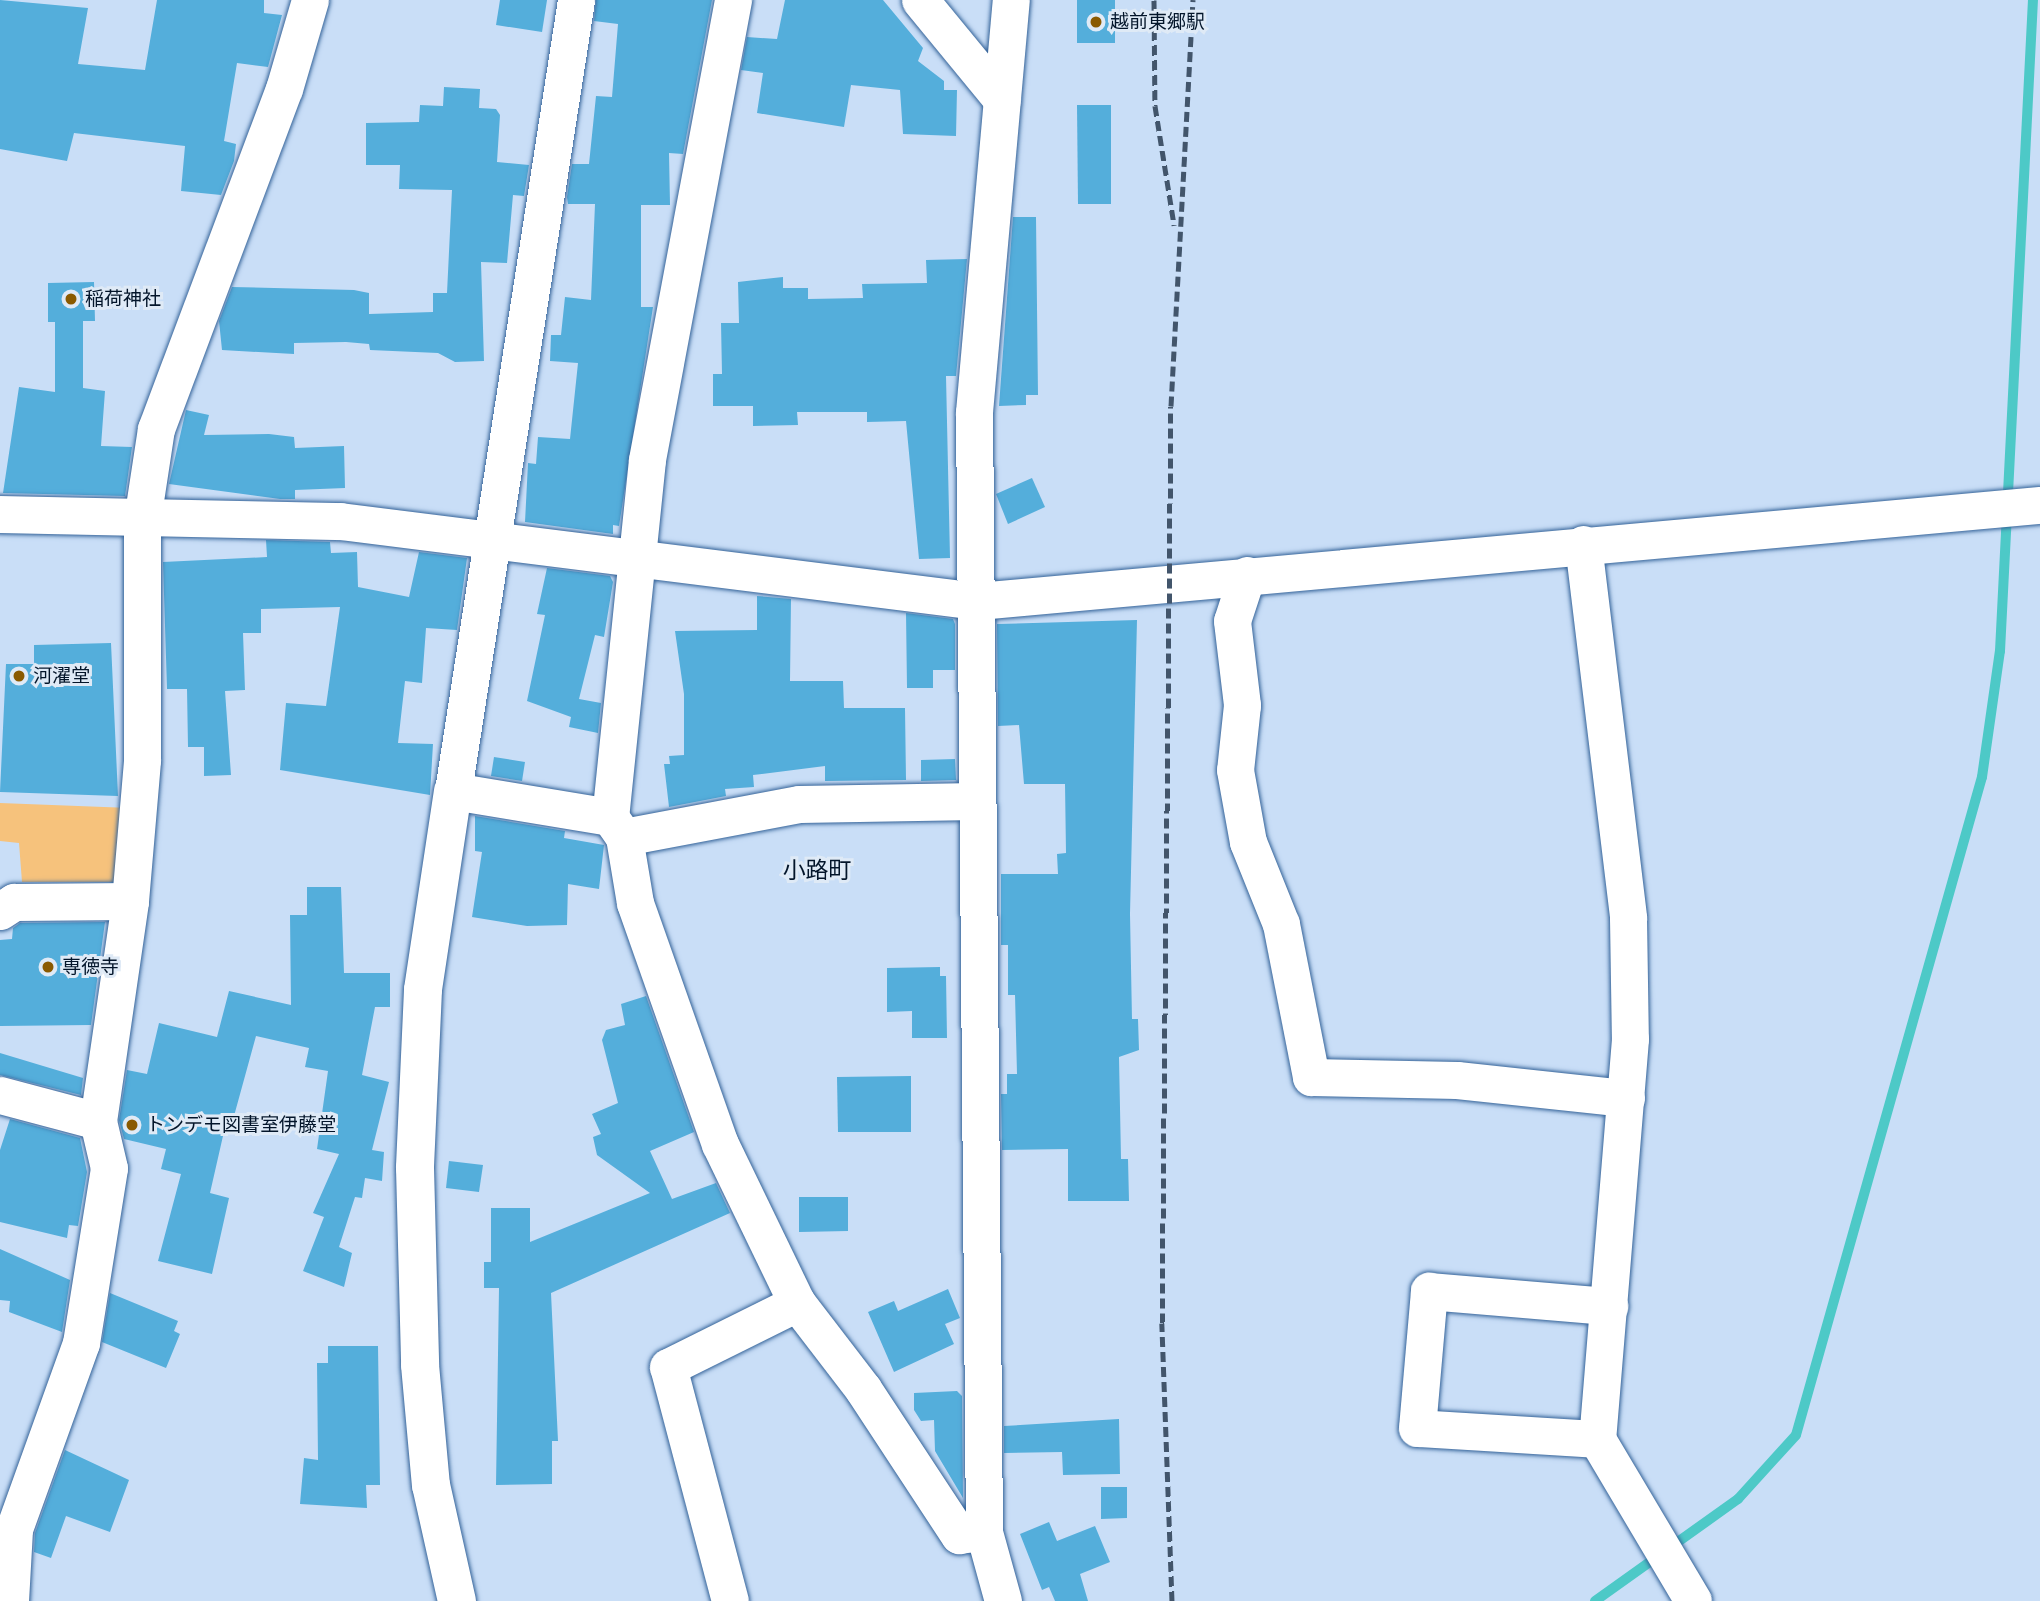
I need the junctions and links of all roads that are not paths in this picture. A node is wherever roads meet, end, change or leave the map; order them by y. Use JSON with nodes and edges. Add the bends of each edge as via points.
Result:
{"nodes":[{"id":1,"x":310,"y":0,"type":"edge"},
{"id":2,"x":576,"y":0,"type":"edge"},
{"id":3,"x":733,"y":0,"type":"edge"},
{"id":4,"x":920,"y":0,"type":"edge"},
{"id":5,"x":1011,"y":0,"type":"edge"},
{"id":6,"x":1002,"y":100,"type":"junction"},
{"id":7,"x":2021,"y":505,"type":"edge"},
{"id":8,"x":0,"y":514,"type":"edge"},
{"id":9,"x":142,"y":520,"type":"junction"},
{"id":10,"x":496,"y":538,"type":"junction"},
{"id":11,"x":1583,"y":544,"type":"junction"},
{"id":12,"x":639,"y":557,"type":"junction"},
{"id":13,"x":1247,"y":575,"type":"junction"},
{"id":14,"x":978,"y":601,"type":"junction"},
{"id":15,"x":453,"y":791,"type":"junction"},
{"id":16,"x":977,"y":801,"type":"junction"},
{"id":17,"x":617,"y":827,"type":"junction"},
{"id":18,"x":130,"y":901,"type":"junction"},
{"id":19,"x":0,"y":911,"type":"edge"},
{"id":20,"x":0,"y":1095,"type":"edge"},
{"id":21,"x":1626,"y":1098,"type":"junction"},
{"id":22,"x":98,"y":1121,"type":"junction"},
{"id":23,"x":797,"y":1303,"type":"junction"},
{"id":24,"x":1609,"y":1306,"type":"junction"},
{"id":25,"x":1597,"y":1439,"type":"junction"},
{"id":26,"x":984,"y":1532,"type":"junction"},
{"id":27,"x":10,"y":1601,"type":"edge"},
{"id":28,"x":457,"y":1601,"type":"edge"},
{"id":29,"x":730,"y":1601,"type":"edge"},
{"id":30,"x":1003,"y":1601,"type":"edge"},
{"id":31,"x":1693,"y":1601,"type":"edge"}],
"edges":[{"from":1,"to":9,"type":"street","via":[[284,89],[156,429]]},
{"from":2,"to":10,"type":"street"},
{"from":3,"to":12,"type":"street","via":[[647,460]]},
{"from":4,"to":6,"type":"street"},
{"from":5,"to":6,"type":"street"},
{"from":6,"to":14,"type":"street","via":[[974,412]]},
{"from":7,"to":11,"type":"street"},
{"from":8,"to":9,"type":"street"},
{"from":9,"to":10,"type":"street","via":[[340,521]]},
{"from":9,"to":18,"type":"street","via":[[142,761]]},
{"from":10,"to":12,"type":"street"},
{"from":10,"to":15,"type":"street"},
{"from":11,"to":13,"type":"street"},
{"from":11,"to":21,"type":"street","via":[[1628,918]]},
{"from":12,"to":14,"type":"street"},
{"from":12,"to":17,"type":"street"},
{"from":13,"to":14,"type":"street"},
{"from":13,"to":21,"type":"street","via":[[1232,621],[1242,705],[1236,770],[1248,842],[1281,924],[1311,1077],[1457,1080]]},
{"from":14,"to":16,"type":"street"},
{"from":15,"to":17,"type":"street"},
{"from":15,"to":28,"type":"street","via":[[424,990],[415,1168],[428,1458]]},
{"from":16,"to":17,"type":"street","via":[[799,804]]},
{"from":16,"to":26,"type":"street"},
{"from":17,"to":23,"type":"street","via":[[635,904],[720,1144]]},
{"from":18,"to":19,"type":"street","via":[[14,902]]},
{"from":18,"to":22,"type":"street"},
{"from":20,"to":22,"type":"street"},
{"from":21,"to":24,"type":"street"},
{"from":22,"to":27,"type":"street","via":[[108,1168],[83,1331],[13,1529]]},
{"from":23,"to":26,"type":"street","via":[[863,1389],[959,1535]]},
{"from":23,"to":29,"type":"street","via":[[668,1367]]},
{"from":24,"to":25,"type":"street"},
{"from":24,"to":25,"type":"street","via":[[1430,1291],[1428,1305],[1417,1428]]},
{"from":25,"to":31,"type":"street"},
{"from":26,"to":30,"type":"street","via":[[994,1585]]}]}
